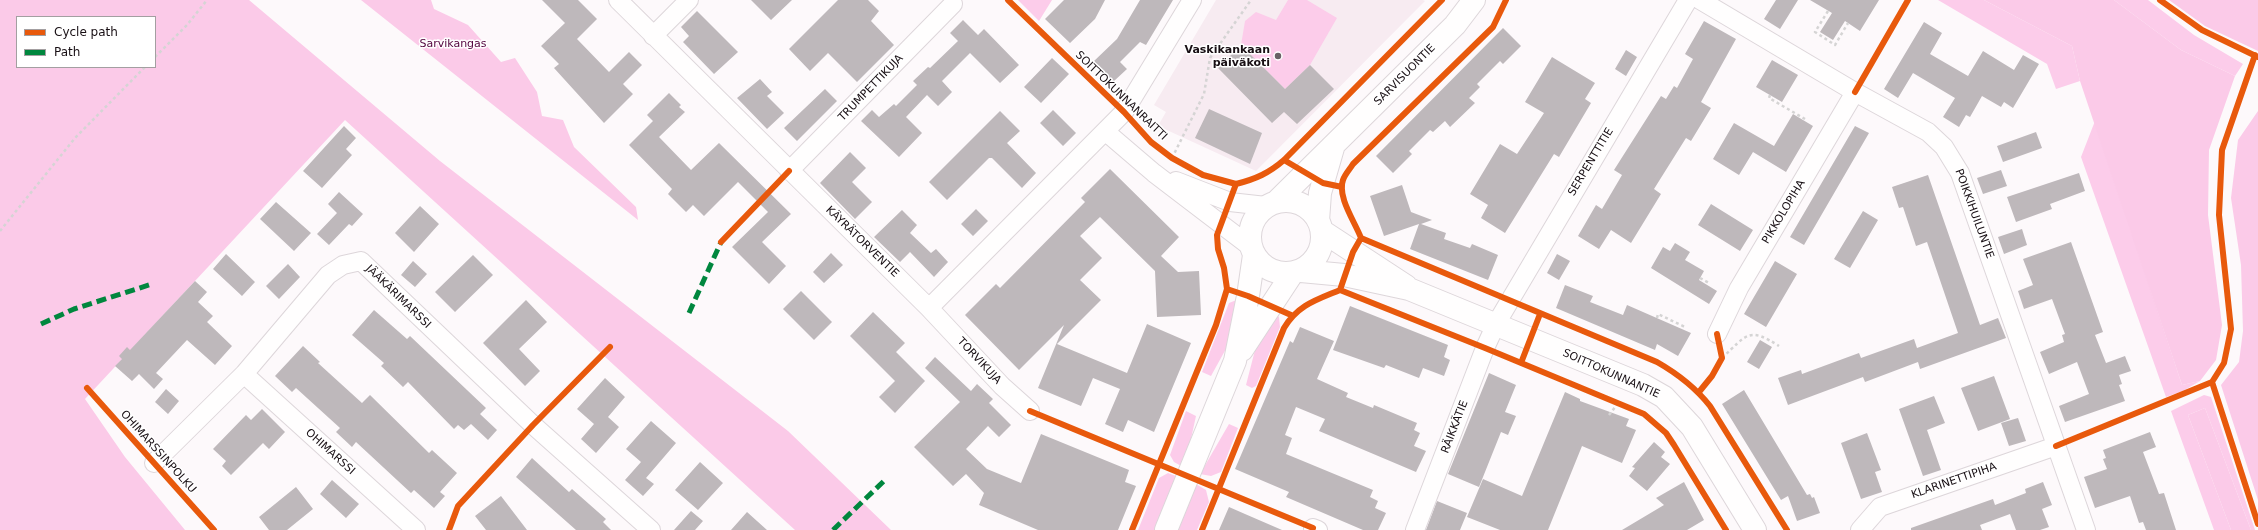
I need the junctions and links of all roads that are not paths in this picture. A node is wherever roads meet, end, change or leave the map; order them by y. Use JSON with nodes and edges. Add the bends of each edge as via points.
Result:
{"nodes":[{"id":1,"x":618,"y":0,"type":"edge"},
{"id":2,"x":689,"y":0,"type":"edge"},
{"id":3,"x":1192,"y":0,"type":"edge"},
{"id":4,"x":1474,"y":0,"type":"edge"},
{"id":5,"x":1688,"y":0,"type":"edge"},
{"id":6,"x":1700,"y":0,"type":"edge"},
{"id":7,"x":953,"y":4,"type":"dead end"},
{"id":8,"x":653,"y":36,"type":"junction"},
{"id":9,"x":1855,"y":92,"type":"junction"},
{"id":10,"x":1106,"y":132,"type":"junction"},
{"id":11,"x":1333,"y":148,"type":"junction"},
{"id":12,"x":789,"y":171,"type":"junction"},
{"id":13,"x":1154,"y":173,"type":"junction"},
{"id":14,"x":1271,"y":204,"type":"junction"},
{"id":15,"x":1320,"y":226,"type":"junction"},
{"id":16,"x":1252,"y":251,"type":"junction"},
{"id":17,"x":1296,"y":272,"type":"junction"},
{"id":18,"x":1409,"y":289,"type":"junction"},
{"id":19,"x":929,"y":308,"type":"junction"},
{"id":20,"x":1496,"y":324,"type":"junction"},
{"id":21,"x":1717,"y":334,"type":"road end"},
{"id":22,"x":1235,"y":361,"type":"junction"},
{"id":23,"x":244,"y":374,"type":"junction"},
{"id":24,"x":1030,"y":411,"type":"dead end"},
{"id":25,"x":2056,"y":446,"type":"junction"},
{"id":26,"x":154,"y":463,"type":"dead end"},
{"id":27,"x":416,"y":530,"type":"edge"},
{"id":28,"x":651,"y":530,"type":"edge"},
{"id":29,"x":1166,"y":530,"type":"edge"},
{"id":30,"x":1415,"y":530,"type":"edge"},
{"id":31,"x":1755,"y":530,"type":"edge"},
{"id":32,"x":1860,"y":530,"type":"edge"},
{"id":33,"x":2086,"y":530,"type":"edge"}],
"edges":[{"from":1,"to":8,"type":"street","name":"KÄYRÄTORVENTIE"},
{"from":2,"to":8,"type":"street"},
{"from":3,"to":10,"type":"street","via":[[1124,112]]},
{"from":4,"to":11,"type":"street","name":"SARVISUONTIE","via":[[1455,25]]},
{"from":5,"to":20,"type":"street","name":"SERPENTTITIE"},
{"from":6,"to":9,"type":"street","name":"POIKKIHUILUNTIE"},
{"from":7,"to":12,"type":"street","name":"TRUMPETTIKUJA"},
{"from":8,"to":12,"type":"street","name":"KÄYRÄTORVENTIE"},
{"from":9,"to":21,"type":"street","name":"PIKKOLOPIHA","via":[[1739,288]]},
{"from":9,"to":25,"type":"street","name":"POIKKIHUILUNTIE","via":[[1928,132],[1953,160],[1960,173]]},
{"from":10,"to":13,"type":"street"},
{"from":10,"to":19,"type":"street"},
{"from":11,"to":14,"type":"street","name":"SARVISUONTIE"},
{"from":11,"to":15,"type":"street","name":"SARVISUONTIE","via":[[1320,193]]},
{"from":12,"to":19,"type":"street","name":"KÄYRÄTORVENTIE"},
{"from":13,"to":14,"type":"street","via":[[1230,202]]},
{"from":13,"to":16,"type":"street"},
{"from":14,"to":15,"type":"street","via":[[1296,202],[1305,206]]},
{"from":14,"to":16,"type":"street","via":[[1253,221],[1250,229]]},
{"from":15,"to":17,"type":"street","via":[[1320,250],[1312,262]]},
{"from":15,"to":18,"type":"street","name":"SOITTOKUNNANTIE","via":[[1353,252]]},
{"from":16,"to":17,"type":"street","via":[[1259,262],[1273,272]]},
{"from":16,"to":22,"type":"street","via":[[1248,296]]},
{"from":17,"to":18,"type":"street","name":"SOITTOKUNNANTIE","via":[[1344,275]]},
{"from":17,"to":22,"type":"street"},
{"from":18,"to":20,"type":"street","name":"SOITTOKUNNANTIE"},
{"from":19,"to":24,"type":"street","name":"TORVIKUJA","via":[[1002,386]]},
{"from":20,"to":30,"type":"street","name":"RÄIKKÄTIE"},
{"from":20,"to":31,"type":"street","name":"SOITTOKUNNANTIE","via":[[1664,397],[1692,427]]},
{"from":22,"to":29,"type":"street"},
{"from":23,"to":26,"type":"street","name":"JÄÄKÄRIMARSSI"},
{"from":23,"to":27,"type":"street","name":"OHIMARSSI"},
{"from":23,"to":28,"type":"street","name":"JÄÄKÄRIMARSSI","via":[[328,275],[343,265],[361,261],[533,425]]},
{"from":25,"to":32,"type":"street","name":"KLARINETTIPIHA","via":[[1880,507]]},
{"from":25,"to":33,"type":"street","name":"POIKKIHUILUNTIE"}]}
